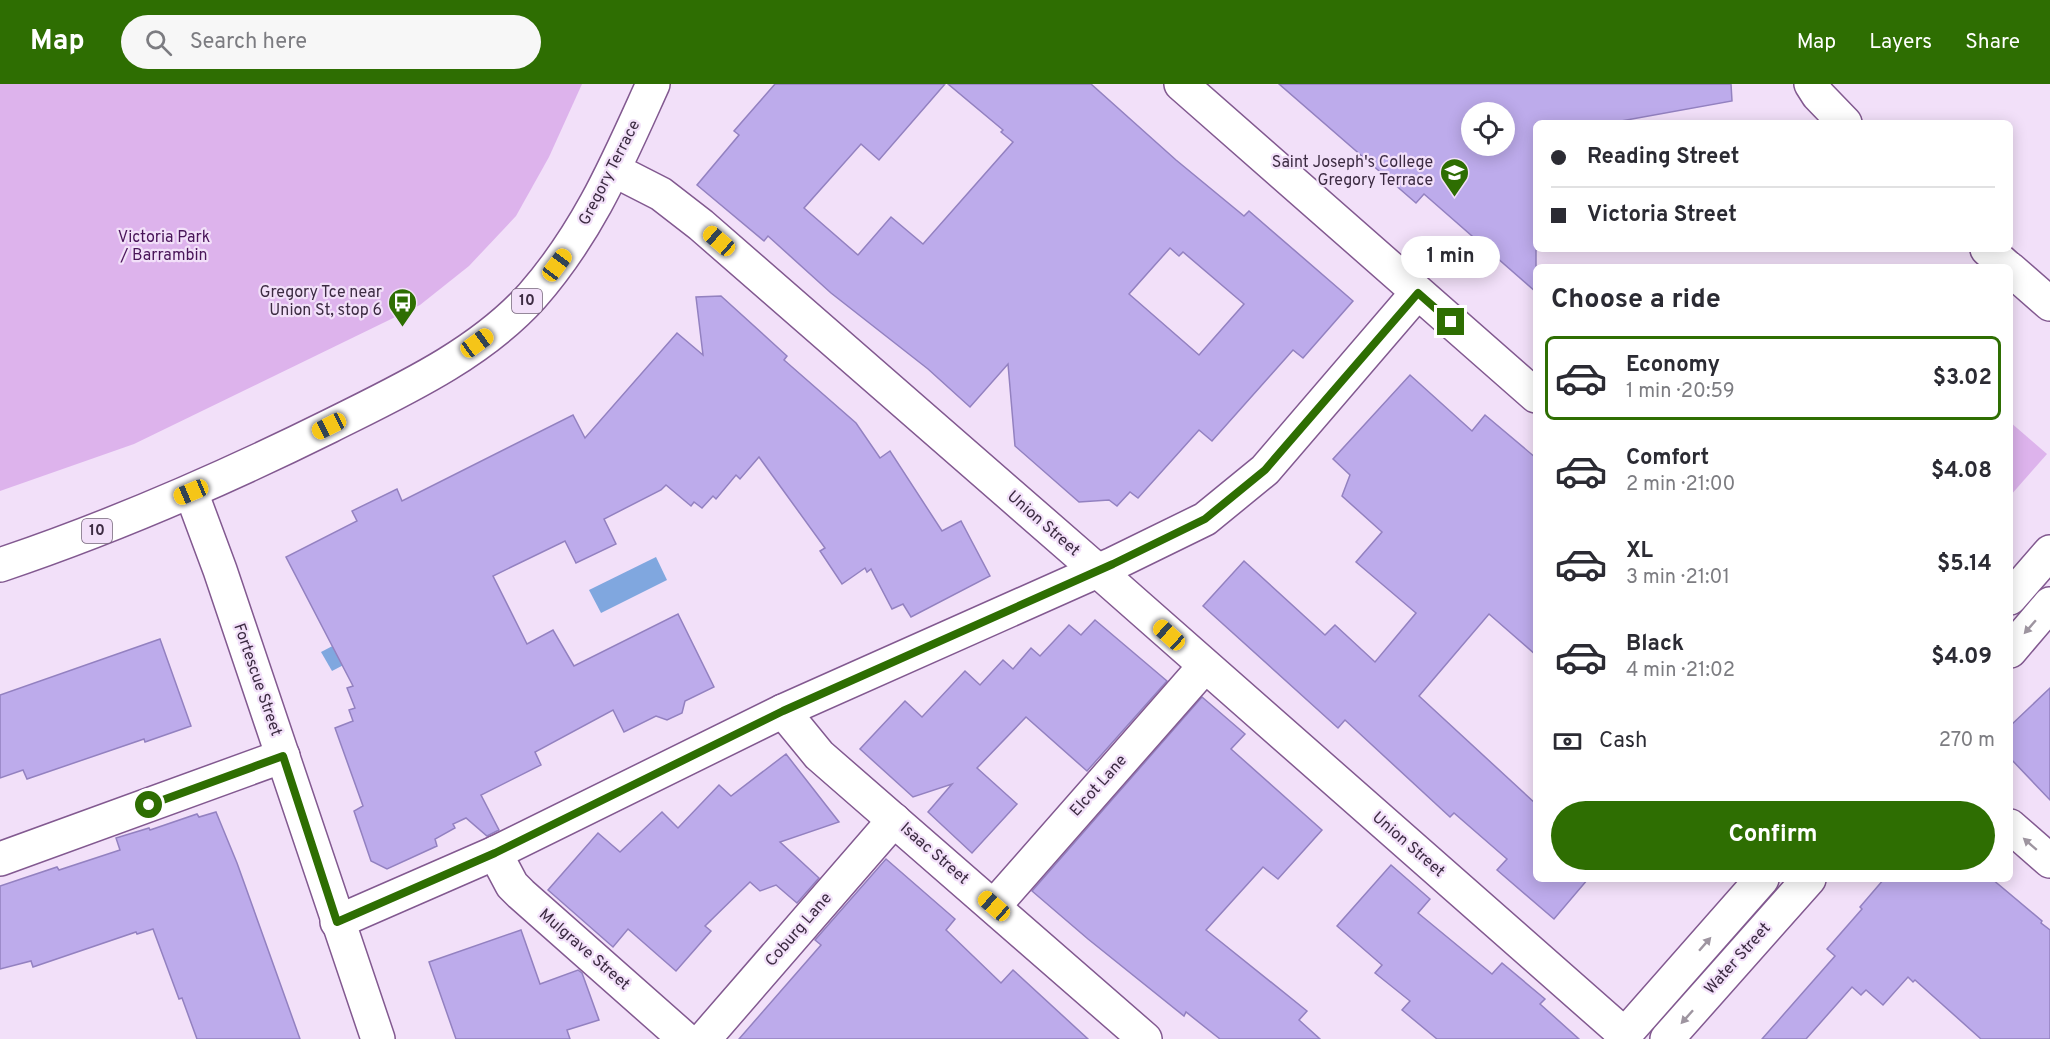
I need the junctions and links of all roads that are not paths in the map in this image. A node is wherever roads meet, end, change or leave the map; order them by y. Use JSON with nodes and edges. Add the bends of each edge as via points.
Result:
{"nodes":[{"id":1,"x":653,"y":84,"type":"edge"},
{"id":2,"x":1181,"y":84,"type":"edge"},
{"id":3,"x":1811,"y":84,"type":"edge"},
{"id":4,"x":1842,"y":120,"type":"edge"},
{"id":5,"x":614,"y":170,"type":"junction"},
{"id":6,"x":1990,"y":252,"type":"edge"},
{"id":7,"x":2004,"y":264,"type":"edge"},
{"id":8,"x":2013,"y":272,"type":"edge"},
{"id":9,"x":1418,"y":293,"type":"junction"},
{"id":10,"x":2050,"y":304,"type":"edge"},
{"id":11,"x":1533,"y":393,"type":"edge"},
{"id":12,"x":191,"y":492,"type":"junction"},
{"id":13,"x":2050,"y":552,"type":"edge"},
{"id":14,"x":0,"y":565,"type":"edge"},
{"id":15,"x":1098,"y":571,"type":"junction"},
{"id":16,"x":2013,"y":595,"type":"edge"},
{"id":17,"x":2050,"y":604,"type":"edge"},
{"id":18,"x":2013,"y":647,"type":"edge"},
{"id":19,"x":1204,"y":667,"type":"junction"},
{"id":20,"x":783,"y":711,"type":"junction"},
{"id":21,"x":283,"y":756,"type":"junction"},
{"id":22,"x":894,"y":820,"type":"junction"},
{"id":23,"x":2013,"y":829,"type":"edge"},
{"id":24,"x":495,"y":853,"type":"junction"},
{"id":25,"x":0,"y":859,"type":"edge"},
{"id":26,"x":2050,"y":861,"type":"edge"},
{"id":27,"x":1759,"y":882,"type":"edge"},
{"id":28,"x":1806,"y":882,"type":"edge"},
{"id":29,"x":994,"y":906,"type":"junction"},
{"id":30,"x":337,"y":922,"type":"junction"},
{"id":31,"x":1623,"y":1037,"type":"edge"},
{"id":32,"x":378,"y":1039,"type":"edge"},
{"id":33,"x":685,"y":1039,"type":"edge"},
{"id":34,"x":704,"y":1039,"type":"edge"},
{"id":35,"x":1145,"y":1039,"type":"edge"},
{"id":36,"x":1667,"y":1039,"type":"edge"}],
"edges":[{"from":1,"to":5,"type":"street","name":"Gregory Terrace","number":"10"},
{"from":2,"to":9,"type":"street"},
{"from":3,"to":4,"type":"street"},
{"from":5,"to":12,"type":"street","name":"Gregory Terrace","number":"10","via":[[564,256],[530,297],[496,329],[398,391]]},
{"from":5,"to":15,"type":"street","name":"Union Street","via":[[672,202]]},
{"from":6,"to":7,"type":"street"},
{"from":8,"to":10,"type":"street"},
{"from":9,"to":11,"type":"street"},
{"from":9,"to":15,"type":"street","via":[[1265,470],[1205,519]]},
{"from":12,"to":14,"type":"street","name":"Gregory Terrace","number":"10","via":[[109,527]]},
{"from":12,"to":21,"type":"street","name":"Fortescue Street"},
{"from":13,"to":16,"type":"street"},
{"from":15,"to":19,"type":"street","name":"Union Street"},
{"from":15,"to":20,"type":"street"},
{"from":17,"to":18,"type":"street","one_way":true},
{"from":19,"to":29,"type":"street","name":"Elcot Lane"},
{"from":19,"to":31,"type":"street","name":"Union Street"},
{"from":20,"to":22,"type":"street","name":"Isaac Street","via":[[819,755]]},
{"from":20,"to":24,"type":"street"},
{"from":21,"to":25,"type":"street"},
{"from":21,"to":30,"type":"street","name":"Fortescue Street"},
{"from":22,"to":29,"type":"street","name":"Isaac Street"},
{"from":22,"to":34,"type":"street","name":"Coburg Lane"},
{"from":26,"to":23,"type":"street","one_way":true},
{"from":24,"to":30,"type":"street"},
{"from":24,"to":33,"type":"street","name":"Mulgrave Street","via":[[521,894]]},
{"from":31,"to":27,"type":"street","one_way":true},
{"from":28,"to":36,"type":"street","name":"Water Street","one_way":true},
{"from":29,"to":35,"type":"street","name":"Isaac Street"},
{"from":30,"to":32,"type":"street","name":"Fortescue Street"}]}
